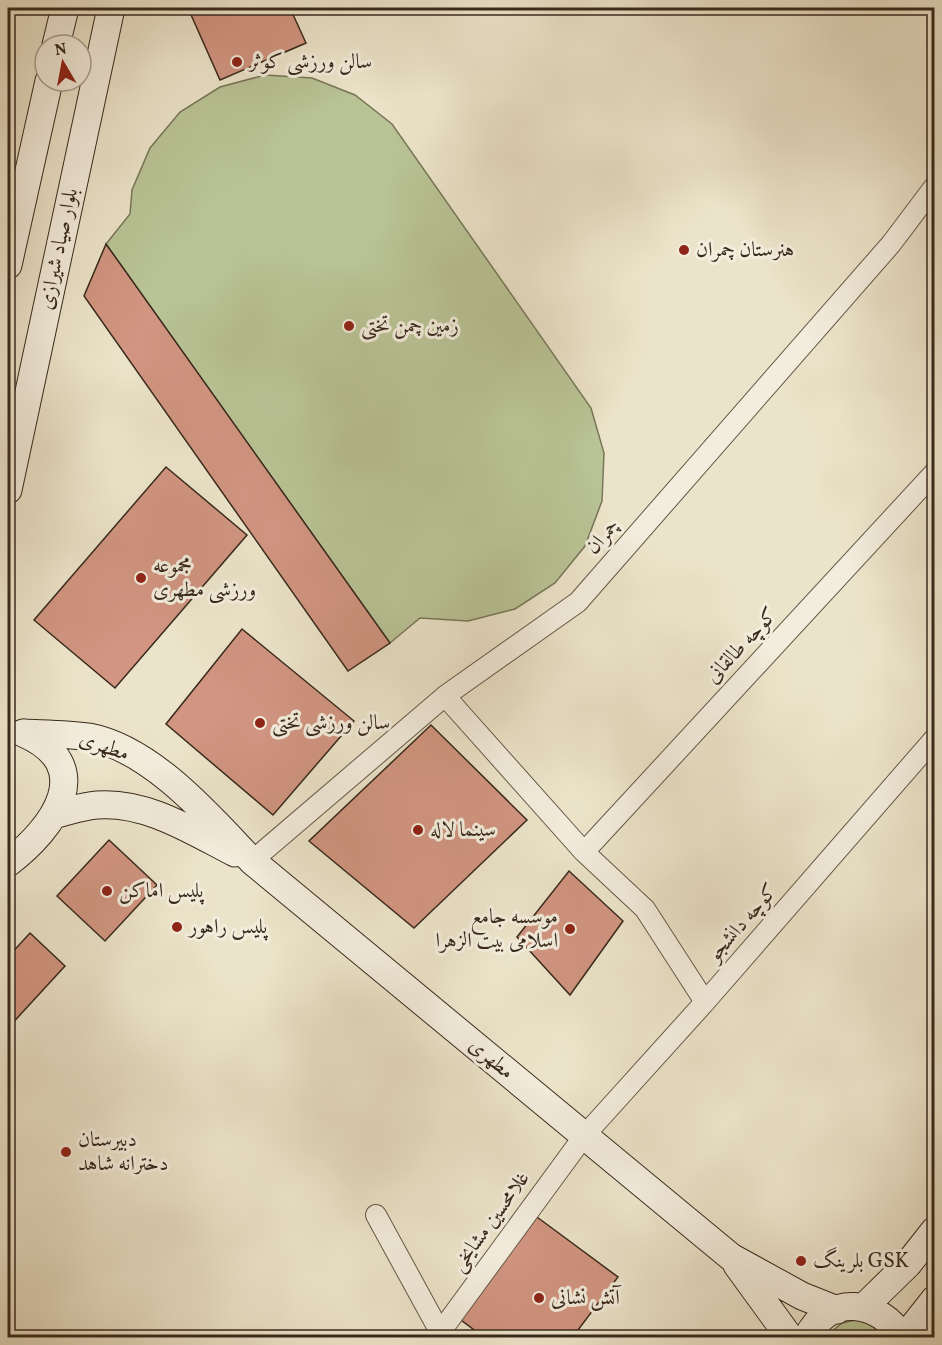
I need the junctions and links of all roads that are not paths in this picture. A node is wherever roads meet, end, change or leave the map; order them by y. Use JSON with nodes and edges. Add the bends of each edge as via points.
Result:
{"nodes":[{"id":1,"x":65,"y":8,"type":"edge"},
{"id":2,"x":111,"y":8,"type":"edge"},
{"id":3,"x":59,"y":33,"type":"edge"},
{"id":4,"x":46,"y":93,"type":"edge"},
{"id":5,"x":934,"y":187,"type":"edge"},
{"id":6,"x":8,"y":265,"type":"edge"},
{"id":7,"x":934,"y":473,"type":"edge"},
{"id":8,"x":8,"y":490,"type":"edge"},
{"id":9,"x":445,"y":696,"type":"junction"},
{"id":10,"x":16,"y":731,"type":"edge"},
{"id":11,"x":934,"y":739,"type":"edge"},
{"id":12,"x":56,"y":814,"type":"junction"},
{"id":13,"x":584,"y":852,"type":"junction"},
{"id":14,"x":252,"y":861,"type":"junction"},
{"id":15,"x":8,"y":863,"type":"edge"},
{"id":16,"x":705,"y":1002,"type":"junction"},
{"id":17,"x":584,"y":1136,"type":"junction"},
{"id":18,"x":376,"y":1215,"type":"dead end"},
{"id":19,"x":934,"y":1231,"type":"edge"},
{"id":20,"x":730,"y":1257,"type":"junction"},
{"id":21,"x":934,"y":1300,"type":"edge"},
{"id":22,"x":864,"y":1307,"type":"junction"},
{"id":23,"x":837,"y":1310,"type":"junction"},
{"id":24,"x":438,"y":1335,"type":"edge"},
{"id":25,"x":790,"y":1338,"type":"edge"},
{"id":26,"x":807,"y":1338,"type":"edge"},
{"id":27,"x":904,"y":1338,"type":"edge"}],
"edges":[{"from":1,"to":3,"type":"main road"},
{"from":2,"to":8,"type":"main road","name":"بلوار صیاد شیرازی"},
{"from":4,"to":6,"type":"main road"},
{"from":5,"to":9,"type":"street","name":"چمران","via":[[891,244],[578,602]]},
{"from":7,"to":13,"type":"street","name":"کوچه طالقانی"},
{"from":9,"to":13,"type":"street"},
{"from":9,"to":14,"type":"street","name":"چمران"},
{"from":10,"to":12,"type":"main road","via":[[46,744],[61,765],[64,791]]},
{"from":10,"to":14,"type":"main road","name":"مطهری","via":[[91,738],[125,749],[187,793]]},
{"from":11,"to":16,"type":"street","name":"کوچه دانشجو"},
{"from":12,"to":14,"type":"main road","name":"مطهری","via":[[97,805],[134,808],[168,819]]},
{"from":12,"to":15,"type":"main road","via":[[43,833]]},
{"from":13,"to":16,"type":"street","via":[[645,909]]},
{"from":14,"to":17,"type":"main road","name":"مطهری"},
{"from":16,"to":17,"type":"street","name":"کوچه دانشجو"},
{"from":17,"to":20,"type":"main road","name":"مطهری"},
{"from":17,"to":24,"type":"street","name":"غلامحسین مشایخی"},
{"from":18,"to":24,"type":"street"},
{"from":19,"to":22,"type":"main road","via":[[908,1264]]},
{"from":20,"to":23,"type":"main road","name":"مطهری"},
{"from":20,"to":25,"type":"main road","name":"مطهری"},
{"from":21,"to":27,"type":"main road"},
{"from":22,"to":23,"type":"main road"},
{"from":22,"to":27,"type":"main road","via":[[880,1312]]},
{"from":23,"to":26,"type":"main road","via":[[822,1318]]}]}
